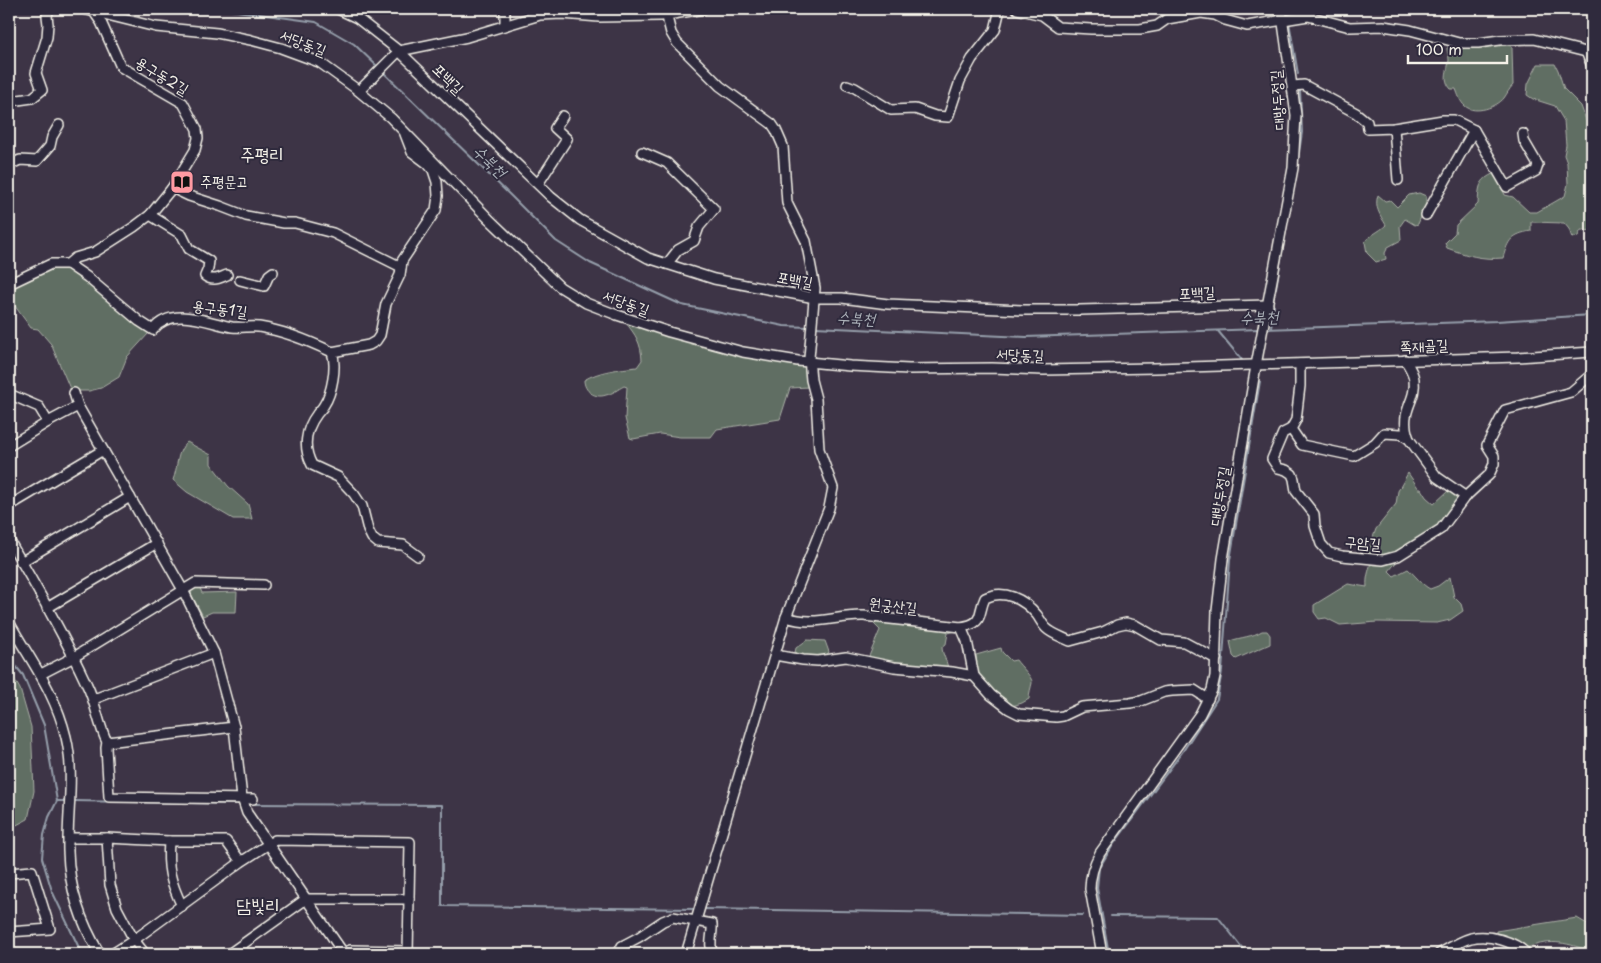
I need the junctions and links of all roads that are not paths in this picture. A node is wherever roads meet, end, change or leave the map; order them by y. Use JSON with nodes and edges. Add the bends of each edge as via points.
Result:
{"nodes":[{"id":1,"x":50,"y":9,"type":"edge"},
{"id":2,"x":84,"y":9,"type":"edge"},
{"id":3,"x":338,"y":9,"type":"edge"},
{"id":4,"x":505,"y":9,"type":"edge"},
{"id":5,"x":703,"y":9,"type":"edge"},
{"id":6,"x":1000,"y":9,"type":"edge"},
{"id":7,"x":1019,"y":9,"type":"edge"},
{"id":8,"x":1281,"y":9,"type":"edge"},
{"id":9,"x":94,"y":12,"type":"junction"},
{"id":10,"x":665,"y":12,"type":"edge"},
{"id":11,"x":1283,"y":20,"type":"junction"},
{"id":12,"x":505,"y":26,"type":"junction"},
{"id":13,"x":1589,"y":51,"type":"edge"},
{"id":14,"x":397,"y":52,"type":"junction"},
{"id":15,"x":1592,"y":66,"type":"edge"},
{"id":16,"x":846,"y":85,"type":"dead end"},
{"id":17,"x":1293,"y":86,"type":"junction"},
{"id":18,"x":360,"y":91,"type":"junction"},
{"id":19,"x":18,"y":100,"type":"dead end"},
{"id":20,"x":563,"y":116,"type":"dead end"},
{"id":21,"x":59,"y":125,"type":"dead end"},
{"id":22,"x":1394,"y":128,"type":"junction"},
{"id":23,"x":1474,"y":130,"type":"junction"},
{"id":24,"x":405,"y":134,"type":"junction"},
{"id":25,"x":1523,"y":134,"type":"dead end"},
{"id":26,"x":642,"y":152,"type":"dead end"},
{"id":27,"x":9,"y":165,"type":"edge"},
{"id":28,"x":1398,"y":180,"type":"dead end"},
{"id":29,"x":538,"y":184,"type":"junction"},
{"id":30,"x":172,"y":188,"type":"junction"},
{"id":31,"x":150,"y":215,"type":"junction"},
{"id":32,"x":1426,"y":216,"type":"dead end"},
{"id":33,"x":68,"y":264,"type":"junction"},
{"id":34,"x":668,"y":264,"type":"junction"},
{"id":35,"x":400,"y":268,"type":"junction"},
{"id":36,"x":274,"y":272,"type":"dead end"},
{"id":37,"x":227,"y":275,"type":"dead end"},
{"id":38,"x":240,"y":280,"type":"dead end"},
{"id":39,"x":9,"y":284,"type":"edge"},
{"id":40,"x":814,"y":300,"type":"junction"},
{"id":41,"x":1268,"y":305,"type":"junction"},
{"id":42,"x":332,"y":352,"type":"junction"},
{"id":43,"x":1592,"y":352,"type":"edge"},
{"id":44,"x":809,"y":360,"type":"junction"},
{"id":45,"x":1405,"y":360,"type":"junction"},
{"id":46,"x":1256,"y":363,"type":"junction"},
{"id":47,"x":1300,"y":364,"type":"junction"},
{"id":48,"x":1592,"y":374,"type":"edge"},
{"id":49,"x":74,"y":393,"type":"dead end"},
{"id":50,"x":9,"y":394,"type":"edge"},
{"id":51,"x":78,"y":406,"type":"junction"},
{"id":52,"x":48,"y":422,"type":"junction"},
{"id":53,"x":1291,"y":429,"type":"junction"},
{"id":54,"x":1409,"y":439,"type":"junction"},
{"id":55,"x":9,"y":446,"type":"edge"},
{"id":56,"x":104,"y":450,"type":"junction"},
{"id":57,"x":130,"y":497,"type":"junction"},
{"id":58,"x":1466,"y":497,"type":"junction"},
{"id":59,"x":9,"y":506,"type":"edge"},
{"id":60,"x":9,"y":540,"type":"edge"},
{"id":61,"x":157,"y":543,"type":"junction"},
{"id":62,"x":418,"y":556,"type":"dead end"},
{"id":63,"x":21,"y":562,"type":"junction"},
{"id":64,"x":264,"y":584,"type":"dead end"},
{"id":65,"x":183,"y":590,"type":"junction"},
{"id":66,"x":47,"y":608,"type":"junction"},
{"id":67,"x":786,"y":617,"type":"junction"},
{"id":68,"x":9,"y":622,"type":"edge"},
{"id":69,"x":961,"y":627,"type":"junction"},
{"id":70,"x":214,"y":653,"type":"junction"},
{"id":71,"x":775,"y":655,"type":"junction"},
{"id":72,"x":74,"y":657,"type":"junction"},
{"id":73,"x":1216,"y":659,"type":"junction"},
{"id":74,"x":41,"y":674,"type":"junction"},
{"id":75,"x":974,"y":676,"type":"junction"},
{"id":76,"x":94,"y":699,"type":"junction"},
{"id":77,"x":1208,"y":699,"type":"junction"},
{"id":78,"x":234,"y":727,"type":"junction"},
{"id":79,"x":108,"y":742,"type":"junction"},
{"id":80,"x":242,"y":798,"type":"junction"},
{"id":81,"x":253,"y":798,"type":"dead end"},
{"id":82,"x":68,"y":838,"type":"junction"},
{"id":83,"x":107,"y":838,"type":"junction"},
{"id":84,"x":168,"y":841,"type":"junction"},
{"id":85,"x":268,"y":844,"type":"junction"},
{"id":86,"x":241,"y":862,"type":"junction"},
{"id":87,"x":9,"y":873,"type":"edge"},
{"id":88,"x":306,"y":899,"type":"junction"},
{"id":89,"x":409,"y":899,"type":"junction"},
{"id":90,"x":182,"y":906,"type":"junction"},
{"id":91,"x":698,"y":914,"type":"junction"},
{"id":92,"x":9,"y":932,"type":"edge"},
{"id":93,"x":134,"y":940,"type":"junction"},
{"id":94,"x":408,"y":953,"type":"edge"},
{"id":95,"x":100,"y":954,"type":"edge"},
{"id":96,"x":112,"y":954,"type":"edge"},
{"id":97,"x":145,"y":954,"type":"edge"},
{"id":98,"x":229,"y":954,"type":"edge"},
{"id":99,"x":343,"y":954,"type":"edge"},
{"id":100,"x":618,"y":954,"type":"edge"},
{"id":101,"x":686,"y":954,"type":"edge"},
{"id":102,"x":713,"y":954,"type":"edge"},
{"id":103,"x":1102,"y":954,"type":"edge"},
{"id":104,"x":1439,"y":954,"type":"edge"},
{"id":105,"x":1527,"y":954,"type":"edge"}],
"edges":[{"from":1,"to":19,"type":"street","via":[[47,37],[36,73],[42,90],[32,98]]},
{"from":2,"to":9,"type":"street","name":"서당동길"},
{"from":3,"to":14,"type":"street","via":[[363,22]]},
{"from":4,"to":12,"type":"street"},
{"from":5,"to":10,"type":"street","name":"포백길"},
{"from":6,"to":16,"type":"street","via":[[995,30],[972,59],[960,81],[948,118],[915,108],[893,111]]},
{"from":7,"to":11,"type":"street","via":[[1042,15],[1058,27],[1092,29],[1140,29],[1157,26],[1166,19],[1201,13],[1247,26]]},
{"from":8,"to":11,"type":"street","name":"대방두정길"},
{"from":9,"to":18,"type":"street","name":"서당동길","via":[[156,27],[217,33],[281,48],[320,62]]},
{"from":9,"to":30,"type":"street","name":"용구동2길","via":[[121,68],[183,103],[197,129],[195,150]]},
{"from":10,"to":12,"type":"street","name":"포백길","via":[[599,17],[549,14]]},
{"from":10,"to":40,"type":"street","via":[[673,38],[684,50],[720,86],[766,118],[776,130],[782,146],[787,203],[806,241],[815,288]]},
{"from":11,"to":13,"type":"street","via":[[1308,16],[1350,26],[1410,30],[1459,43],[1534,39]]},
{"from":11,"to":17,"type":"street","name":"대방두정길"},
{"from":12,"to":14,"type":"street","name":"포백길"},
{"from":13,"to":15,"type":"street"},
{"from":14,"to":18,"type":"street"},
{"from":14,"to":29,"type":"street","name":"포백길"},
{"from":17,"to":22,"type":"street","via":[[1304,85],[1356,113],[1368,122],[1368,130]]},
{"from":17,"to":41,"type":"street","name":"대방두정길","via":[[1296,115],[1292,168]]},
{"from":18,"to":24,"type":"street","name":"서당동길"},
{"from":20,"to":29,"type":"street","via":[[556,128],[567,138]]},
{"from":21,"to":27,"type":"street","via":[[50,146],[37,161],[20,160]]},
{"from":22,"to":23,"type":"street","via":[[1454,120]]},
{"from":22,"to":28,"type":"street"},
{"from":23,"to":25,"type":"street","via":[[1507,188],[1536,171],[1538,164]]},
{"from":23,"to":32,"type":"street"},
{"from":24,"to":35,"type":"street","via":[[412,152],[433,170],[438,196],[436,210]]},
{"from":24,"to":44,"type":"street","name":"서당동길","via":[[540,269],[560,287],[586,303],[638,323],[742,352]]},
{"from":26,"to":34,"type":"street","via":[[667,163],[714,209],[699,227],[694,241],[678,250]]},
{"from":29,"to":34,"type":"street","name":"포백길","via":[[596,230],[648,258]]},
{"from":30,"to":31,"type":"street","name":"용구동2길"},
{"from":30,"to":35,"type":"street","via":[[246,216],[295,223],[333,233]]},
{"from":31,"to":33,"type":"street","name":"용구동2길","via":[[106,246]]},
{"from":31,"to":37,"type":"street","name":"용구동1길","via":[[182,235],[189,249],[209,261],[205,276],[213,280]]},
{"from":33,"to":39,"type":"street","name":"용구동2길","via":[[51,264]]},
{"from":33,"to":42,"type":"street","name":"용구동1길","via":[[153,330],[170,318],[201,318],[233,327],[275,331]]},
{"from":34,"to":40,"type":"street","name":"포백길","via":[[714,279]]},
{"from":35,"to":42,"type":"street","via":[[376,341],[360,348]]},
{"from":36,"to":38,"type":"street","name":"용구동1길","via":[[264,286]]},
{"from":40,"to":41,"type":"street","name":"포백길","via":[[842,298],[888,304],[1022,310]]},
{"from":40,"to":44,"type":"street"},
{"from":41,"to":46,"type":"street","name":"대방두정길"},
{"from":42,"to":62,"type":"street","via":[[334,371],[331,389],[307,434],[307,455],[312,465],[338,477],[354,494],[362,506],[372,538],[378,543],[403,546]]},
{"from":43,"to":45,"type":"street","name":"쪽재골길"},
{"from":44,"to":46,"type":"street","name":"서당동길","via":[[909,369],[1043,370]]},
{"from":44,"to":67,"type":"street","via":[[816,399],[819,449],[833,488]]},
{"from":45,"to":47,"type":"street","name":"쪽재골길"},
{"from":45,"to":54,"type":"street","via":[[1414,380],[1405,416]]},
{"from":46,"to":47,"type":"street","name":"쪽재골길"},
{"from":46,"to":73,"type":"street","name":"대방두정길","via":[[1223,559]]},
{"from":47,"to":53,"type":"street","name":"구암길","via":[[1296,420]]},
{"from":48,"to":58,"type":"street","name":"구암길","via":[[1571,392],[1505,410],[1487,445],[1494,456],[1494,464],[1489,475]]},
{"from":49,"to":51,"type":"street"},
{"from":50,"to":52,"type":"street","via":[[39,407]]},
{"from":51,"to":52,"type":"street"},
{"from":51,"to":56,"type":"street"},
{"from":52,"to":55,"type":"street"},
{"from":53,"to":54,"type":"street","via":[[1302,445],[1354,456],[1384,433],[1401,434]]},
{"from":53,"to":58,"type":"street","name":"구암길","via":[[1283,433],[1272,459],[1278,468],[1292,474],[1296,492],[1314,514],[1321,544],[1329,553],[1383,560],[1398,556],[1441,528]]},
{"from":54,"to":58,"type":"street","via":[[1437,477]]},
{"from":56,"to":57,"type":"street"},
{"from":56,"to":59,"type":"street"},
{"from":57,"to":61,"type":"street"},
{"from":57,"to":63,"type":"street"},
{"from":60,"to":63,"type":"street"},
{"from":61,"to":65,"type":"street"},
{"from":61,"to":66,"type":"street"},
{"from":63,"to":66,"type":"street"},
{"from":64,"to":65,"type":"street","via":[[195,583]]},
{"from":65,"to":70,"type":"street"},
{"from":65,"to":72,"type":"street"},
{"from":66,"to":72,"type":"street"},
{"from":67,"to":69,"type":"street","name":"원궁산길","via":[[813,622],[864,616]]},
{"from":67,"to":71,"type":"street"},
{"from":68,"to":74,"type":"street"},
{"from":69,"to":73,"type":"street","via":[[979,620],[985,598],[1012,596],[1026,603],[1045,627],[1070,641],[1126,622],[1161,640],[1184,642]]},
{"from":69,"to":75,"type":"street"},
{"from":70,"to":76,"type":"street"},
{"from":70,"to":78,"type":"street"},
{"from":71,"to":75,"type":"street","via":[[818,661],[846,657],[894,667]]},
{"from":71,"to":91,"type":"street"},
{"from":72,"to":74,"type":"street"},
{"from":72,"to":76,"type":"street"},
{"from":73,"to":77,"type":"street","name":"대방두정길","via":[[1216,676]]},
{"from":74,"to":82,"type":"street","via":[[66,738],[70,773]]},
{"from":75,"to":77,"type":"street","via":[[1009,709],[1035,716],[1063,716],[1082,707],[1130,703],[1172,691],[1194,690]]},
{"from":76,"to":79,"type":"street"},
{"from":77,"to":103,"type":"street","name":"대방두정길","via":[[1095,862],[1090,889]]},
{"from":78,"to":79,"type":"street"},
{"from":78,"to":80,"type":"street"},
{"from":79,"to":80,"type":"street","via":[[110,797]]},
{"from":80,"to":81,"type":"street"},
{"from":80,"to":85,"type":"street","via":[[247,813]]},
{"from":82,"to":83,"type":"street"},
{"from":82,"to":95,"type":"street","via":[[77,906],[87,934]]},
{"from":83,"to":84,"type":"street"},
{"from":83,"to":93,"type":"street","via":[[110,885],[117,908]]},
{"from":84,"to":86,"type":"street","via":[[226,840]]},
{"from":84,"to":90,"type":"street","via":[[172,886]]},
{"from":85,"to":86,"type":"street"},
{"from":85,"to":88,"type":"street"},
{"from":85,"to":89,"type":"street","via":[[275,840],[410,842]]},
{"from":86,"to":90,"type":"street"},
{"from":87,"to":92,"type":"street","via":[[32,871],[50,929]]},
{"from":88,"to":89,"type":"street"},
{"from":88,"to":98,"type":"street"},
{"from":88,"to":99,"type":"street"},
{"from":89,"to":94,"type":"street"},
{"from":90,"to":93,"type":"street"},
{"from":91,"to":100,"type":"street","via":[[663,921],[622,946]]},
{"from":91,"to":101,"type":"street"},
{"from":91,"to":102,"type":"street","via":[[712,924],[710,948]]},
{"from":93,"to":96,"type":"street"},
{"from":93,"to":97,"type":"street"},
{"from":94,"to":99,"type":"street","via":[[350,950]]},
{"from":104,"to":105,"type":"street","via":[[1465,940],[1479,937],[1511,943]]}]}
